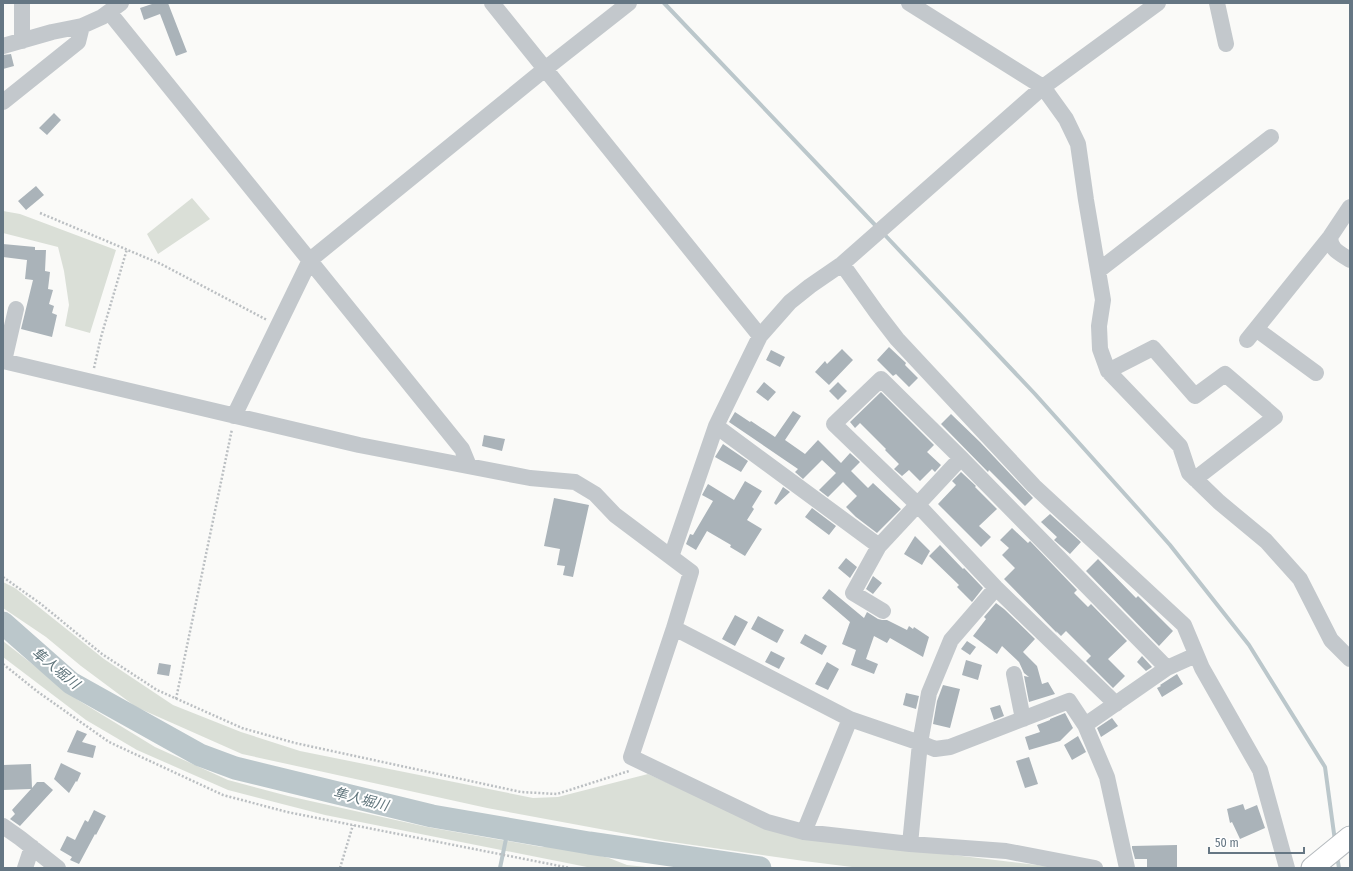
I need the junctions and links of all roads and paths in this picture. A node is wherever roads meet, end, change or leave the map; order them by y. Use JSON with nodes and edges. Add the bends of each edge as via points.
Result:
{"nodes":[{"id":1,"x":22,"y":3,"type":"edge"},
{"id":2,"x":492,"y":3,"type":"edge"},
{"id":3,"x":629,"y":3,"type":"edge"},
{"id":4,"x":909,"y":3,"type":"edge"},
{"id":5,"x":1158,"y":3,"type":"edge"},
{"id":6,"x":1217,"y":3,"type":"edge"},
{"id":7,"x":115,"y":7,"type":"edge"},
{"id":8,"x":82,"y":26,"type":"junction"},
{"id":9,"x":22,"y":41,"type":"junction"},
{"id":10,"x":1226,"y":44,"type":"dead end"},
{"id":11,"x":3,"y":46,"type":"edge"},
{"id":12,"x":545,"y":69,"type":"junction"},
{"id":13,"x":1043,"y":87,"type":"junction"},
{"id":14,"x":3,"y":102,"type":"edge"},
{"id":15,"x":1271,"y":137,"type":"dead end"},
{"id":16,"x":1350,"y":207,"type":"edge"},
{"id":17,"x":40,"y":213,"type":"dead end"},
{"id":18,"x":1330,"y":237,"type":"junction"},
{"id":19,"x":126,"y":249,"type":"junction"},
{"id":20,"x":310,"y":260,"type":"junction"},
{"id":21,"x":1350,"y":260,"type":"edge"},
{"id":22,"x":842,"y":264,"type":"junction"},
{"id":23,"x":1098,"y":271,"type":"junction"},
{"id":24,"x":16,"y":309,"type":"dead end"},
{"id":25,"x":278,"y":325,"type":"junction"},
{"id":26,"x":760,"y":336,"type":"junction"},
{"id":27,"x":3,"y":361,"type":"edge"},
{"id":28,"x":1108,"y":371,"type":"junction"},
{"id":29,"x":1316,"y":373,"type":"dead end"},
{"id":30,"x":91,"y":383,"type":"junction"},
{"id":31,"x":234,"y":416,"type":"junction"},
{"id":32,"x":716,"y":426,"type":"junction"},
{"id":33,"x":961,"y":458,"type":"junction"},
{"id":34,"x":469,"y":466,"type":"junction"},
{"id":35,"x":1196,"y":479,"type":"junction"},
{"id":36,"x":917,"y":504,"type":"junction"},
{"id":37,"x":879,"y":546,"type":"junction"},
{"id":38,"x":671,"y":557,"type":"junction"},
{"id":39,"x":3,"y":577,"type":"edge"},
{"id":40,"x":996,"y":588,"type":"junction"},
{"id":41,"x":883,"y":611,"type":"dead end"},
{"id":42,"x":674,"y":628,"type":"junction"},
{"id":43,"x":1196,"y":654,"type":"junction"},
{"id":44,"x":1350,"y":659,"type":"edge"},
{"id":45,"x":3,"y":664,"type":"edge"},
{"id":46,"x":1168,"y":668,"type":"junction"},
{"id":47,"x":1014,"y":674,"type":"dead end"},
{"id":48,"x":176,"y":699,"type":"junction"},
{"id":49,"x":1116,"y":704,"type":"junction"},
{"id":50,"x":850,"y":718,"type":"junction"},
{"id":51,"x":1023,"y":719,"type":"junction"},
{"id":52,"x":1085,"y":725,"type":"junction"},
{"id":53,"x":920,"y":743,"type":"junction"},
{"id":54,"x":648,"y":765,"type":"junction"},
{"id":55,"x":353,"y":825,"type":"junction"},
{"id":56,"x":3,"y":826,"type":"edge"},
{"id":57,"x":804,"y":832,"type":"junction"},
{"id":58,"x":1350,"y":837,"type":"edge"},
{"id":59,"x":910,"y":844,"type":"junction"},
{"id":60,"x":32,"y":847,"type":"junction"},
{"id":61,"x":25,"y":868,"type":"edge"},
{"id":62,"x":58,"y":868,"type":"edge"},
{"id":63,"x":340,"y":868,"type":"edge"},
{"id":64,"x":570,"y":868,"type":"edge"},
{"id":65,"x":1095,"y":868,"type":"edge"},
{"id":66,"x":1127,"y":868,"type":"edge"},
{"id":67,"x":1287,"y":868,"type":"edge"},
{"id":68,"x":1312,"y":868,"type":"edge"}],
"edges":[{"from":1,"to":9,"type":"street"},
{"from":2,"to":12,"type":"street"},
{"from":3,"to":12,"type":"street"},
{"from":4,"to":13,"type":"street"},
{"from":5,"to":13,"type":"street"},
{"from":6,"to":10,"type":"street"},
{"from":7,"to":8,"type":"street","via":[[102,17]]},
{"from":7,"to":20,"type":"street"},
{"from":8,"to":9,"type":"street"},
{"from":8,"to":14,"type":"street","via":[[78,42]]},
{"from":9,"to":11,"type":"street"},
{"from":12,"to":20,"type":"street"},
{"from":12,"to":26,"type":"street"},
{"from":13,"to":22,"type":"street"},
{"from":13,"to":23,"type":"street","via":[[1066,119],[1078,144]]},
{"from":15,"to":23,"type":"street"},
{"from":16,"to":18,"type":"street"},
{"from":17,"to":19,"type":"path"},
{"from":18,"to":21,"type":"street","via":[[1333,248]]},
{"from":18,"to":29,"type":"street","via":[[1252,335]]},
{"from":19,"to":25,"type":"path","via":[[161,264]]},
{"from":19,"to":30,"type":"path"},
{"from":20,"to":25,"type":"street"},
{"from":20,"to":34,"type":"street","via":[[462,449]]},
{"from":22,"to":26,"type":"street","via":[[790,302]]},
{"from":22,"to":43,"type":"street","via":[[897,339],[1034,486],[1184,625]]},
{"from":23,"to":28,"type":"street","via":[[1103,300],[1099,326],[1100,349]]},
{"from":24,"to":27,"type":"street"},
{"from":25,"to":31,"type":"street"},
{"from":26,"to":32,"type":"street"},
{"from":27,"to":30,"type":"street"},
{"from":28,"to":35,"type":"street","via":[[1180,446],[1189,473]]},
{"from":28,"to":35,"type":"street","via":[[1153,348],[1195,396],[1225,374],[1275,417]]},
{"from":30,"to":31,"type":"street"},
{"from":31,"to":34,"type":"street","via":[[359,445]]},
{"from":31,"to":48,"type":"path"},
{"from":32,"to":37,"type":"street"},
{"from":32,"to":38,"type":"street"},
{"from":33,"to":36,"type":"street"},
{"from":33,"to":36,"type":"street","via":[[881,379],[834,424]]},
{"from":33,"to":46,"type":"street"},
{"from":34,"to":38,"type":"street","via":[[530,478],[575,482],[595,494],[615,515]]},
{"from":35,"to":44,"type":"street","via":[[1218,502],[1266,541],[1300,579],[1331,640]]},
{"from":36,"to":37,"type":"street"},
{"from":36,"to":40,"type":"street"},
{"from":37,"to":41,"type":"street","via":[[853,593]]},
{"from":38,"to":42,"type":"street","via":[[691,572]]},
{"from":39,"to":48,"type":"path","via":[[41,604],[102,654],[157,690]]},
{"from":40,"to":49,"type":"street"},
{"from":40,"to":53,"type":"street","via":[[951,640],[929,693]]},
{"from":42,"to":50,"type":"street"},
{"from":42,"to":54,"type":"street","via":[[631,757]]},
{"from":43,"to":46,"type":"street"},
{"from":43,"to":67,"type":"street","via":[[1260,770]]},
{"from":45,"to":55,"type":"path","via":[[109,742],[223,795],[287,812]]},
{"from":46,"to":49,"type":"street"},
{"from":47,"to":51,"type":"street"},
{"from":48,"to":54,"type":"path","via":[[242,728],[295,743],[521,792],[557,794]]},
{"from":49,"to":52,"type":"street"},
{"from":50,"to":53,"type":"street"},
{"from":50,"to":57,"type":"street"},
{"from":51,"to":52,"type":"street","via":[[1068,701]]},
{"from":51,"to":53,"type":"street","via":[[950,747],[935,749]]},
{"from":52,"to":66,"type":"street","via":[[1107,777]]},
{"from":53,"to":59,"type":"street"},
{"from":54,"to":57,"type":"street","via":[[767,822]]},
{"from":55,"to":63,"type":"path"},
{"from":55,"to":64,"type":"path"},
{"from":56,"to":60,"type":"street"},
{"from":57,"to":59,"type":"street"},
{"from":58,"to":68,"type":"main road"},
{"from":59,"to":65,"type":"street","via":[[1006,851]]},
{"from":60,"to":61,"type":"street"},
{"from":60,"to":62,"type":"street"}]}
